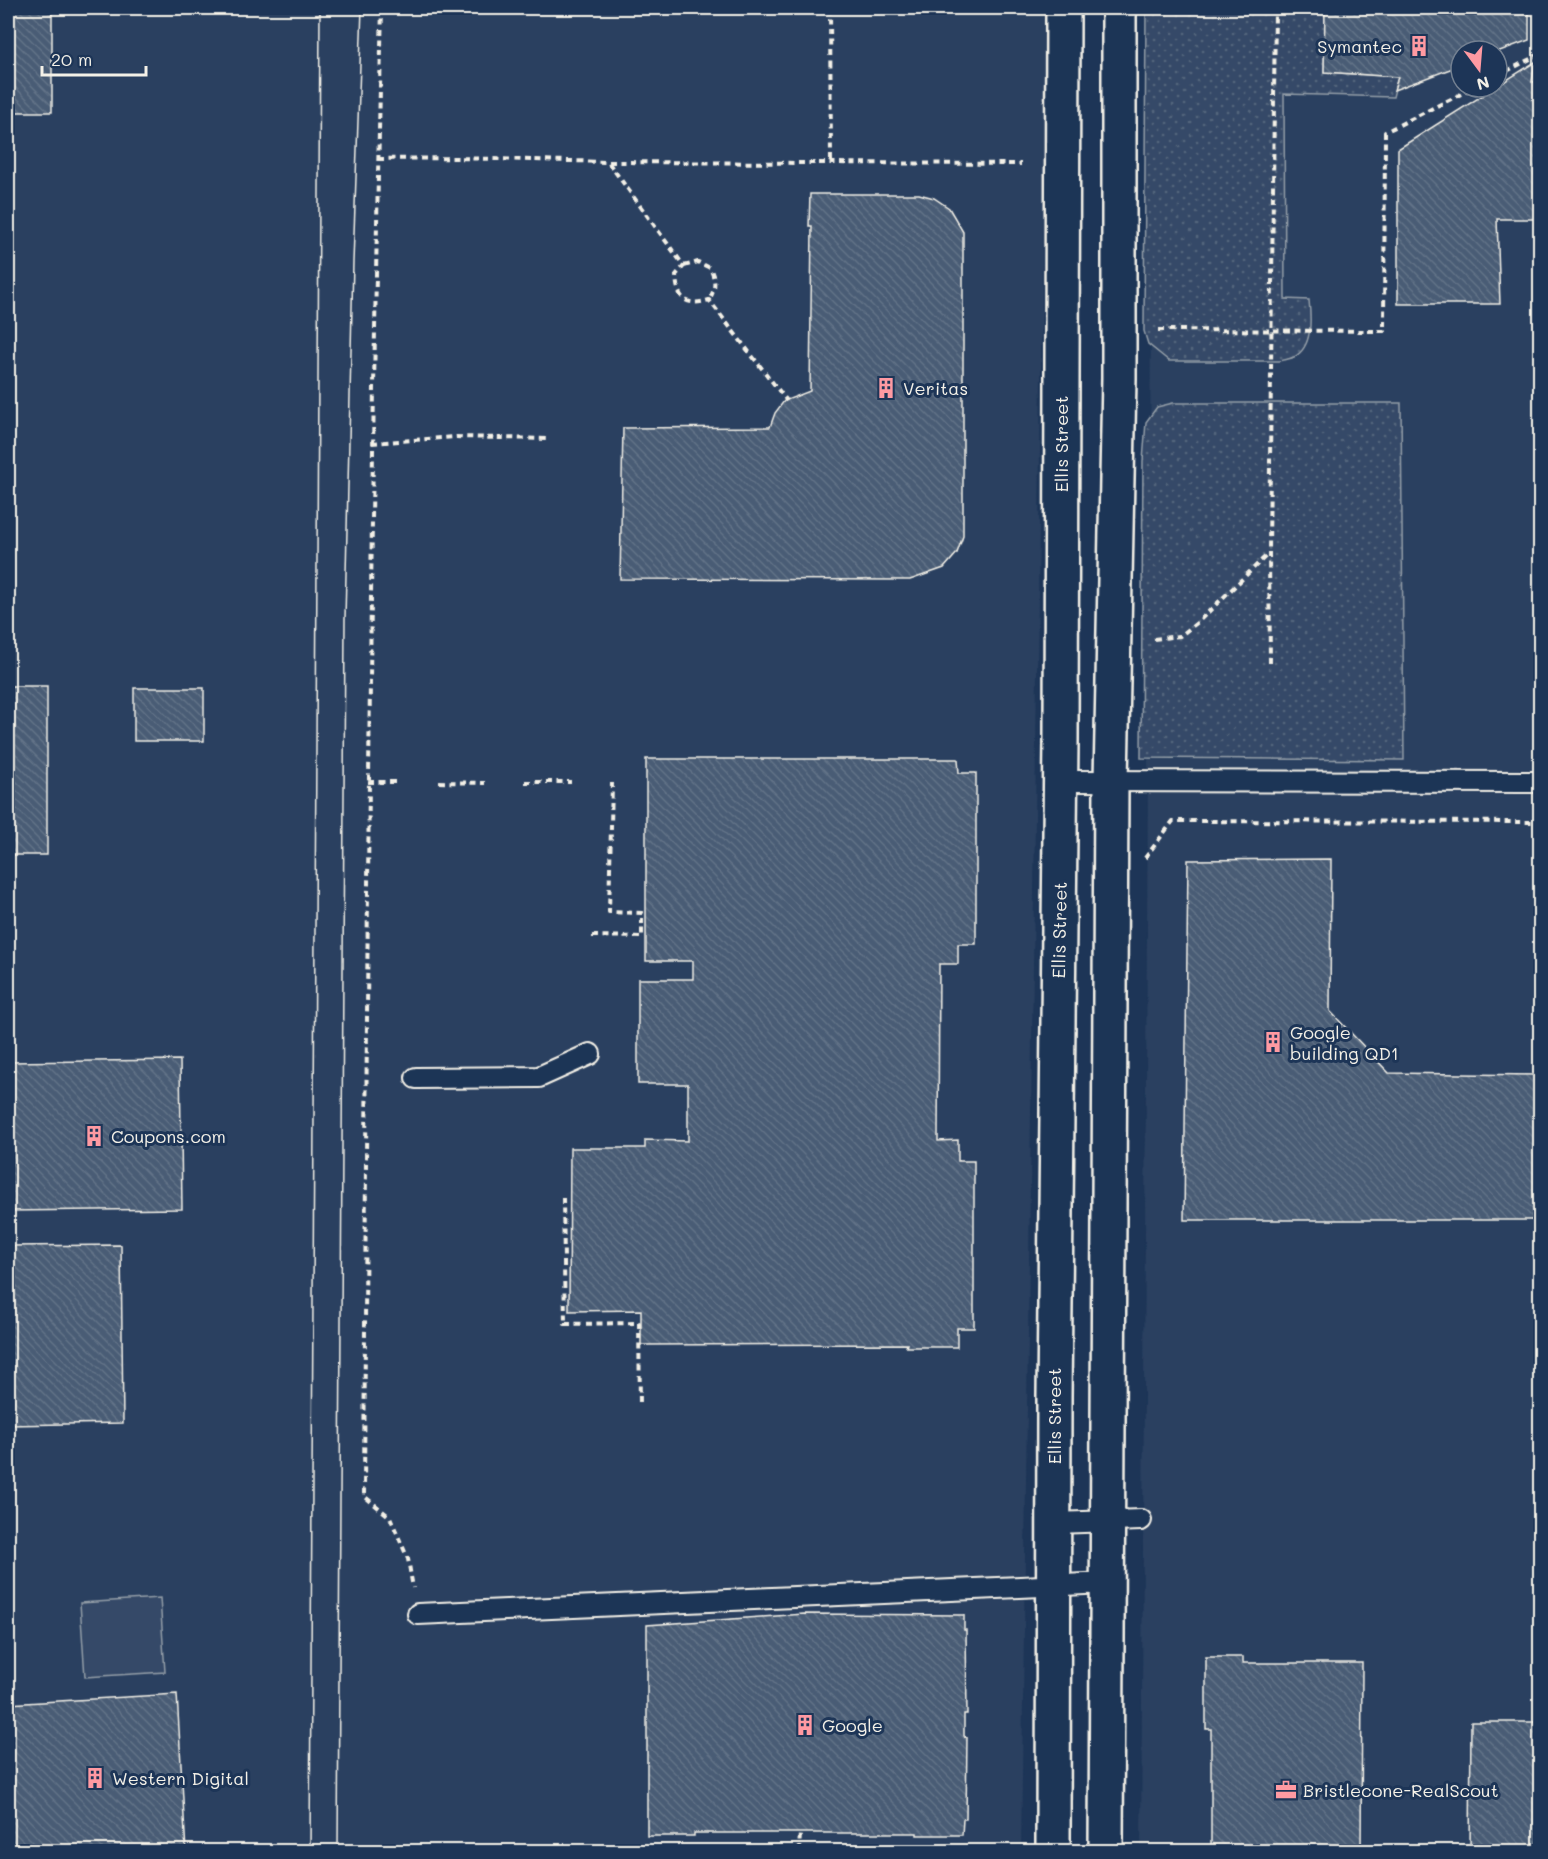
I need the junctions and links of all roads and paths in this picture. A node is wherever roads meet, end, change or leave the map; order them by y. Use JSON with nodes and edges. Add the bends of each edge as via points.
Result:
{"nodes":[{"id":1,"x":382,"y":8,"type":"edge"},
{"id":2,"x":831,"y":8,"type":"edge"},
{"id":3,"x":1063,"y":8,"type":"edge"},
{"id":4,"x":1119,"y":8,"type":"edge"},
{"id":5,"x":1275,"y":8,"type":"edge"},
{"id":6,"x":1540,"y":54,"type":"edge"},
{"id":7,"x":1509,"y":70,"type":"edge"},
{"id":8,"x":1451,"y":99,"type":"edge"},
{"id":9,"x":378,"y":159,"type":"junction"},
{"id":10,"x":608,"y":162,"type":"junction"},
{"id":11,"x":831,"y":162,"type":"junction"},
{"id":12,"x":1021,"y":164,"type":"dead end"},
{"id":13,"x":684,"y":266,"type":"junction"},
{"id":14,"x":709,"y":300,"type":"junction"},
{"id":15,"x":1271,"y":329,"type":"junction"},
{"id":16,"x":1158,"y":330,"type":"dead end"},
{"id":17,"x":786,"y":401,"type":"dead end"},
{"id":18,"x":547,"y":439,"type":"dead end"},
{"id":19,"x":372,"y":443,"type":"junction"},
{"id":20,"x":1269,"y":553,"type":"junction"},
{"id":21,"x":1154,"y":639,"type":"dead end"},
{"id":22,"x":1270,"y":663,"type":"dead end"},
{"id":23,"x":1061,"y":781,"type":"junction"},
{"id":24,"x":1111,"y":781,"type":"junction"},
{"id":25,"x":368,"y":782,"type":"junction"},
{"id":26,"x":399,"y":782,"type":"dead end"},
{"id":27,"x":438,"y":782,"type":"dead end"},
{"id":28,"x":525,"y":782,"type":"dead end"},
{"id":29,"x":572,"y":782,"type":"dead end"},
{"id":30,"x":1540,"y":782,"type":"edge"},
{"id":31,"x":485,"y":783,"type":"dead end"},
{"id":32,"x":612,"y":783,"type":"dead end"},
{"id":33,"x":1540,"y":822,"type":"edge"},
{"id":34,"x":1145,"y":858,"type":"dead end"},
{"id":35,"x":592,"y":936,"type":"dead end"},
{"id":36,"x":590,"y":1054,"type":"dead end"},
{"id":37,"x":416,"y":1078,"type":"dead end"},
{"id":38,"x":564,"y":1198,"type":"dead end"},
{"id":39,"x":640,"y":1405,"type":"dead end"},
{"id":40,"x":1141,"y":1520,"type":"dead end"},
{"id":41,"x":1108,"y":1521,"type":"junction"},
{"id":42,"x":1055,"y":1523,"type":"junction"},
{"id":43,"x":1107,"y":1583,"type":"junction"},
{"id":44,"x":1053,"y":1586,"type":"junction"},
{"id":45,"x":418,"y":1614,"type":"joint"},
{"id":46,"x":800,"y":1833,"type":"dead end"},
{"id":47,"x":799,"y":1851,"type":"edge"},
{"id":48,"x":1053,"y":1851,"type":"edge"},
{"id":49,"x":1106,"y":1851,"type":"edge"}],
"edges":[{"from":1,"to":9,"type":"path"},
{"from":2,"to":11,"type":"path"},
{"from":3,"to":23,"type":"main road","name":"Ellis Street"},
{"from":4,"to":24,"type":"main road","via":[[1119,378]]},
{"from":5,"to":15,"type":"path"},
{"from":6,"to":7,"type":"path"},
{"from":8,"to":15,"type":"path","via":[[1385,132],[1384,330]]},
{"from":9,"to":10,"type":"path"},
{"from":9,"to":19,"type":"path"},
{"from":10,"to":11,"type":"path"},
{"from":10,"to":13,"type":"path"},
{"from":11,"to":12,"type":"path"},
{"from":13,"to":14,"type":"path","via":[[699,262],[710,268],[716,281]]},
{"from":13,"to":14,"type":"path","via":[[676,275],[676,290],[684,300],[696,304]]},
{"from":14,"to":17,"type":"path"},
{"from":15,"to":16,"type":"path"},
{"from":15,"to":20,"type":"path"},
{"from":18,"to":19,"type":"path","via":[[456,437]]},
{"from":19,"to":25,"type":"path"},
{"from":20,"to":21,"type":"path","via":[[1180,636]]},
{"from":20,"to":22,"type":"path"},
{"from":23,"to":24,"type":"lane"},
{"from":23,"to":42,"type":"main road","name":"Ellis Street"},
{"from":24,"to":30,"type":"lane"},
{"from":24,"to":41,"type":"main road"},
{"from":25,"to":26,"type":"path"},
{"from":25,"to":45,"type":"path","via":[[364,1496],[390,1517],[408,1559]]},
{"from":27,"to":31,"type":"path"},
{"from":28,"to":29,"type":"path"},
{"from":32,"to":35,"type":"path","via":[[609,912],[642,913],[642,938]]},
{"from":33,"to":34,"type":"path","via":[[1173,821]]},
{"from":36,"to":37,"type":"lane","via":[[539,1077]]},
{"from":38,"to":39,"type":"path","via":[[565,1324],[639,1323]]},
{"from":40,"to":41,"type":"lane"},
{"from":41,"to":42,"type":"lane"},
{"from":41,"to":43,"type":"main road"},
{"from":42,"to":44,"type":"main road","name":"Ellis Street"},
{"from":43,"to":44,"type":"lane"},
{"from":43,"to":49,"type":"main road"},
{"from":44,"to":45,"type":"lane"},
{"from":44,"to":48,"type":"main road","name":"Ellis Street"},
{"from":46,"to":47,"type":"path"}]}
